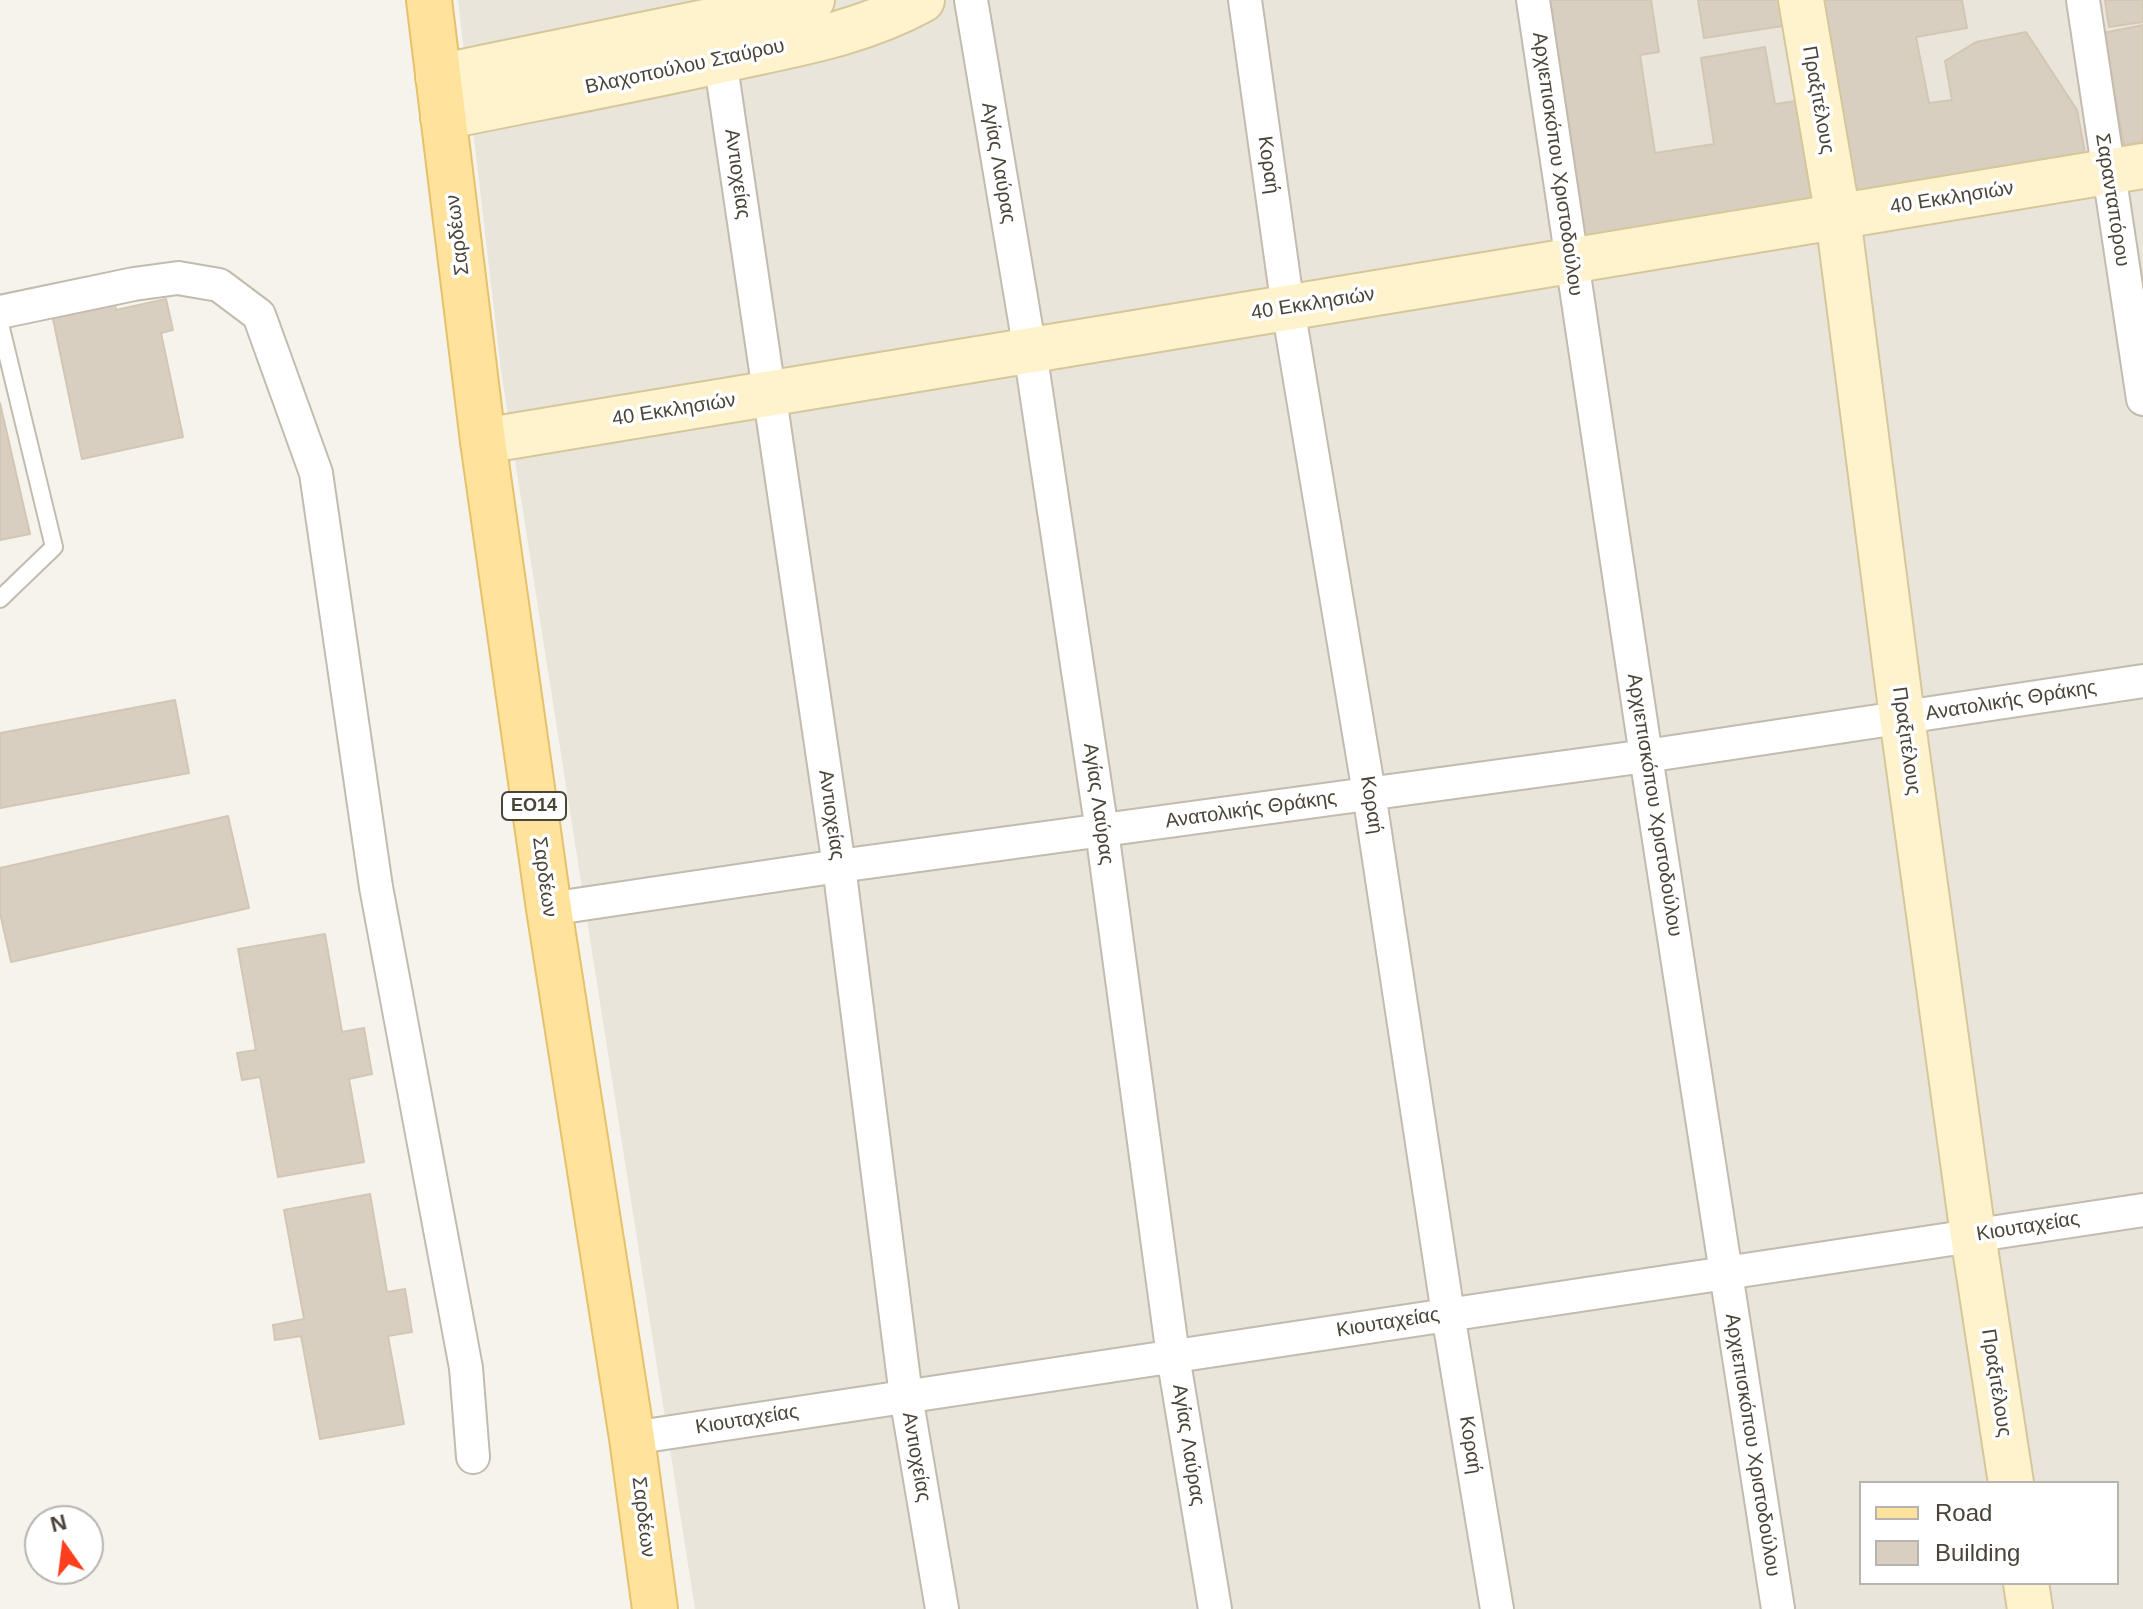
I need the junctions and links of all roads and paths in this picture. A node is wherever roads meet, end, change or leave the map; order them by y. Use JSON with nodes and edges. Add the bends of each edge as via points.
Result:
{"nodes":[{"id":1,"x":429,"y":0,"type":"edge"},
{"id":2,"x":812,"y":0,"type":"edge"},
{"id":3,"x":922,"y":0,"type":"edge"},
{"id":4,"x":971,"y":0,"type":"edge"},
{"id":5,"x":1245,"y":0,"type":"edge"},
{"id":6,"x":1533,"y":0,"type":"edge"},
{"id":7,"x":1801,"y":0,"type":"edge"},
{"id":8,"x":2083,"y":0,"type":"edge"},
{"id":9,"x":715,"y":27,"type":"edge"},
{"id":10,"x":441,"y":97,"type":"junction"},
{"id":11,"x":2126,"y":169,"type":"edge"},
{"id":12,"x":1838,"y":217,"type":"junction"},
{"id":13,"x":1571,"y":261,"type":"junction"},
{"id":14,"x":1288,"y":308,"type":"junction"},
{"id":15,"x":0,"y":312,"type":"edge"},
{"id":16,"x":0,"y":324,"type":"edge"},
{"id":17,"x":1030,"y":351,"type":"junction"},
{"id":18,"x":769,"y":394,"type":"junction"},
{"id":19,"x":2143,"y":399,"type":"edge"},
{"id":20,"x":483,"y":441,"type":"junction"},
{"id":21,"x":0,"y":599,"type":"edge"},
{"id":22,"x":2143,"y":681,"type":"edge"},
{"id":23,"x":1902,"y":717,"type":"junction"},
{"id":24,"x":1646,"y":756,"type":"junction"},
{"id":25,"x":1369,"y":793,"type":"junction"},
{"id":26,"x":1102,"y":831,"type":"junction"},
{"id":27,"x":839,"y":866,"type":"junction"},
{"id":28,"x":549,"y":909,"type":"junction"},
{"id":29,"x":2143,"y":1210,"type":"edge"},
{"id":30,"x":1973,"y":1235,"type":"junction"},
{"id":31,"x":1726,"y":1273,"type":"junction"},
{"id":32,"x":1448,"y":1314,"type":"junction"},
{"id":33,"x":1173,"y":1356,"type":"junction"},
{"id":34,"x":906,"y":1396,"type":"junction"},
{"id":35,"x":632,"y":1438,"type":"junction"},
{"id":36,"x":473,"y":1457,"type":"dead end"},
{"id":37,"x":2011,"y":1481,"type":"edge"},
{"id":38,"x":2026,"y":1585,"type":"edge"},
{"id":39,"x":655,"y":1609,"type":"edge"},
{"id":40,"x":942,"y":1609,"type":"edge"},
{"id":41,"x":1215,"y":1609,"type":"edge"},
{"id":42,"x":1497,"y":1609,"type":"edge"},
{"id":43,"x":1778,"y":1609,"type":"edge"},
{"id":44,"x":2030,"y":1609,"type":"edge"}],
"edges":[{"from":1,"to":10,"type":"main road","name":"Σαρδέων","number":"ΕΟ14"},
{"from":2,"to":9,"type":"street","name":"Βλαχοπούλου Σταύρου"},
{"from":3,"to":9,"type":"street","name":"Βλαχοπούλου Σταύρου","via":[[839,34]]},
{"from":4,"to":17,"type":"street","name":"Αγίας Λαύρας"},
{"from":5,"to":14,"type":"street","name":"Κοραή"},
{"from":6,"to":13,"type":"street","name":"Αρχιεπισκόπου Χριστοδούλου"},
{"from":7,"to":12,"type":"street","name":"Πραξιτέλους"},
{"from":8,"to":11,"type":"street","name":"Σαρανταπόρου"},
{"from":9,"to":10,"type":"street","name":"Βλαχοπούλου Σταύρου"},
{"from":9,"to":18,"type":"street","name":"Αντιοχείας"},
{"from":10,"to":20,"type":"main road","name":"Σαρδέων","number":"ΕΟ14"},
{"from":11,"to":12,"type":"street","name":"40 Εκκλησιών"},
{"from":11,"to":19,"type":"street","name":"Σαρανταπόρου"},
{"from":12,"to":13,"type":"street","name":"40 Εκκλησιών"},
{"from":12,"to":23,"type":"street","name":"Πραξιτέλους"},
{"from":13,"to":14,"type":"street","name":"40 Εκκλησιών"},
{"from":13,"to":24,"type":"street","name":"Αρχιεπισκόπου Χριστοδούλου"},
{"from":14,"to":17,"type":"street","name":"40 Εκκλησιών"},
{"from":14,"to":25,"type":"street","name":"Κοραή"},
{"from":15,"to":36,"type":"street","via":[[178,278],[219,285],[259,315],[316,473],[376,887],[466,1368]]},
{"from":16,"to":21,"type":"lane","via":[[54,547]]},
{"from":17,"to":18,"type":"street","name":"40 Εκκλησιών"},
{"from":17,"to":26,"type":"street","name":"Αγίας Λαύρας"},
{"from":18,"to":20,"type":"street","name":"40 Εκκλησιών"},
{"from":18,"to":27,"type":"street","name":"Αντιοχείας"},
{"from":20,"to":28,"type":"main road","name":"Σαρδέων","number":"ΕΟ14"},
{"from":22,"to":23,"type":"street","name":"Ανατολικής Θράκης"},
{"from":23,"to":24,"type":"street","name":"Ανατολικής Θράκης"},
{"from":23,"to":30,"type":"street","name":"Πραξιτέλους"},
{"from":24,"to":25,"type":"street","name":"Ανατολικής Θράκης"},
{"from":24,"to":31,"type":"street","name":"Αρχιεπισκόπου Χριστοδούλου"},
{"from":25,"to":26,"type":"street","name":"Ανατολικής Θράκης"},
{"from":25,"to":32,"type":"street","name":"Κοραή"},
{"from":26,"to":27,"type":"street","name":"Ανατολικής Θράκης"},
{"from":26,"to":33,"type":"street","name":"Αγίας Λαύρας"},
{"from":27,"to":28,"type":"street","name":"Ανατολικής Θράκης"},
{"from":27,"to":34,"type":"street","name":"Αντιοχείας"},
{"from":28,"to":35,"type":"main road","name":"Σαρδέων","number":"ΕΟ14"},
{"from":29,"to":30,"type":"street","name":"Κιουταχείας"},
{"from":30,"to":31,"type":"street","name":"Κιουταχείας"},
{"from":30,"to":37,"type":"street","name":"Πραξιτέλους"},
{"from":31,"to":32,"type":"street","name":"Κιουταχείας"},
{"from":31,"to":43,"type":"street","name":"Αρχιεπισκόπου Χριστοδούλου"},
{"from":32,"to":33,"type":"street","name":"Κιουταχείας"},
{"from":32,"to":42,"type":"street","name":"Κοραή"},
{"from":33,"to":34,"type":"street","name":"Κιουταχείας"},
{"from":33,"to":41,"type":"street","name":"Αγίας Λαύρας"},
{"from":34,"to":35,"type":"street","name":"Κιουταχείας"},
{"from":34,"to":40,"type":"street","name":"Αντιοχείας"},
{"from":35,"to":39,"type":"main road","name":"Σαρδέων","number":"ΕΟ14"},
{"from":38,"to":44,"type":"street"}]}
